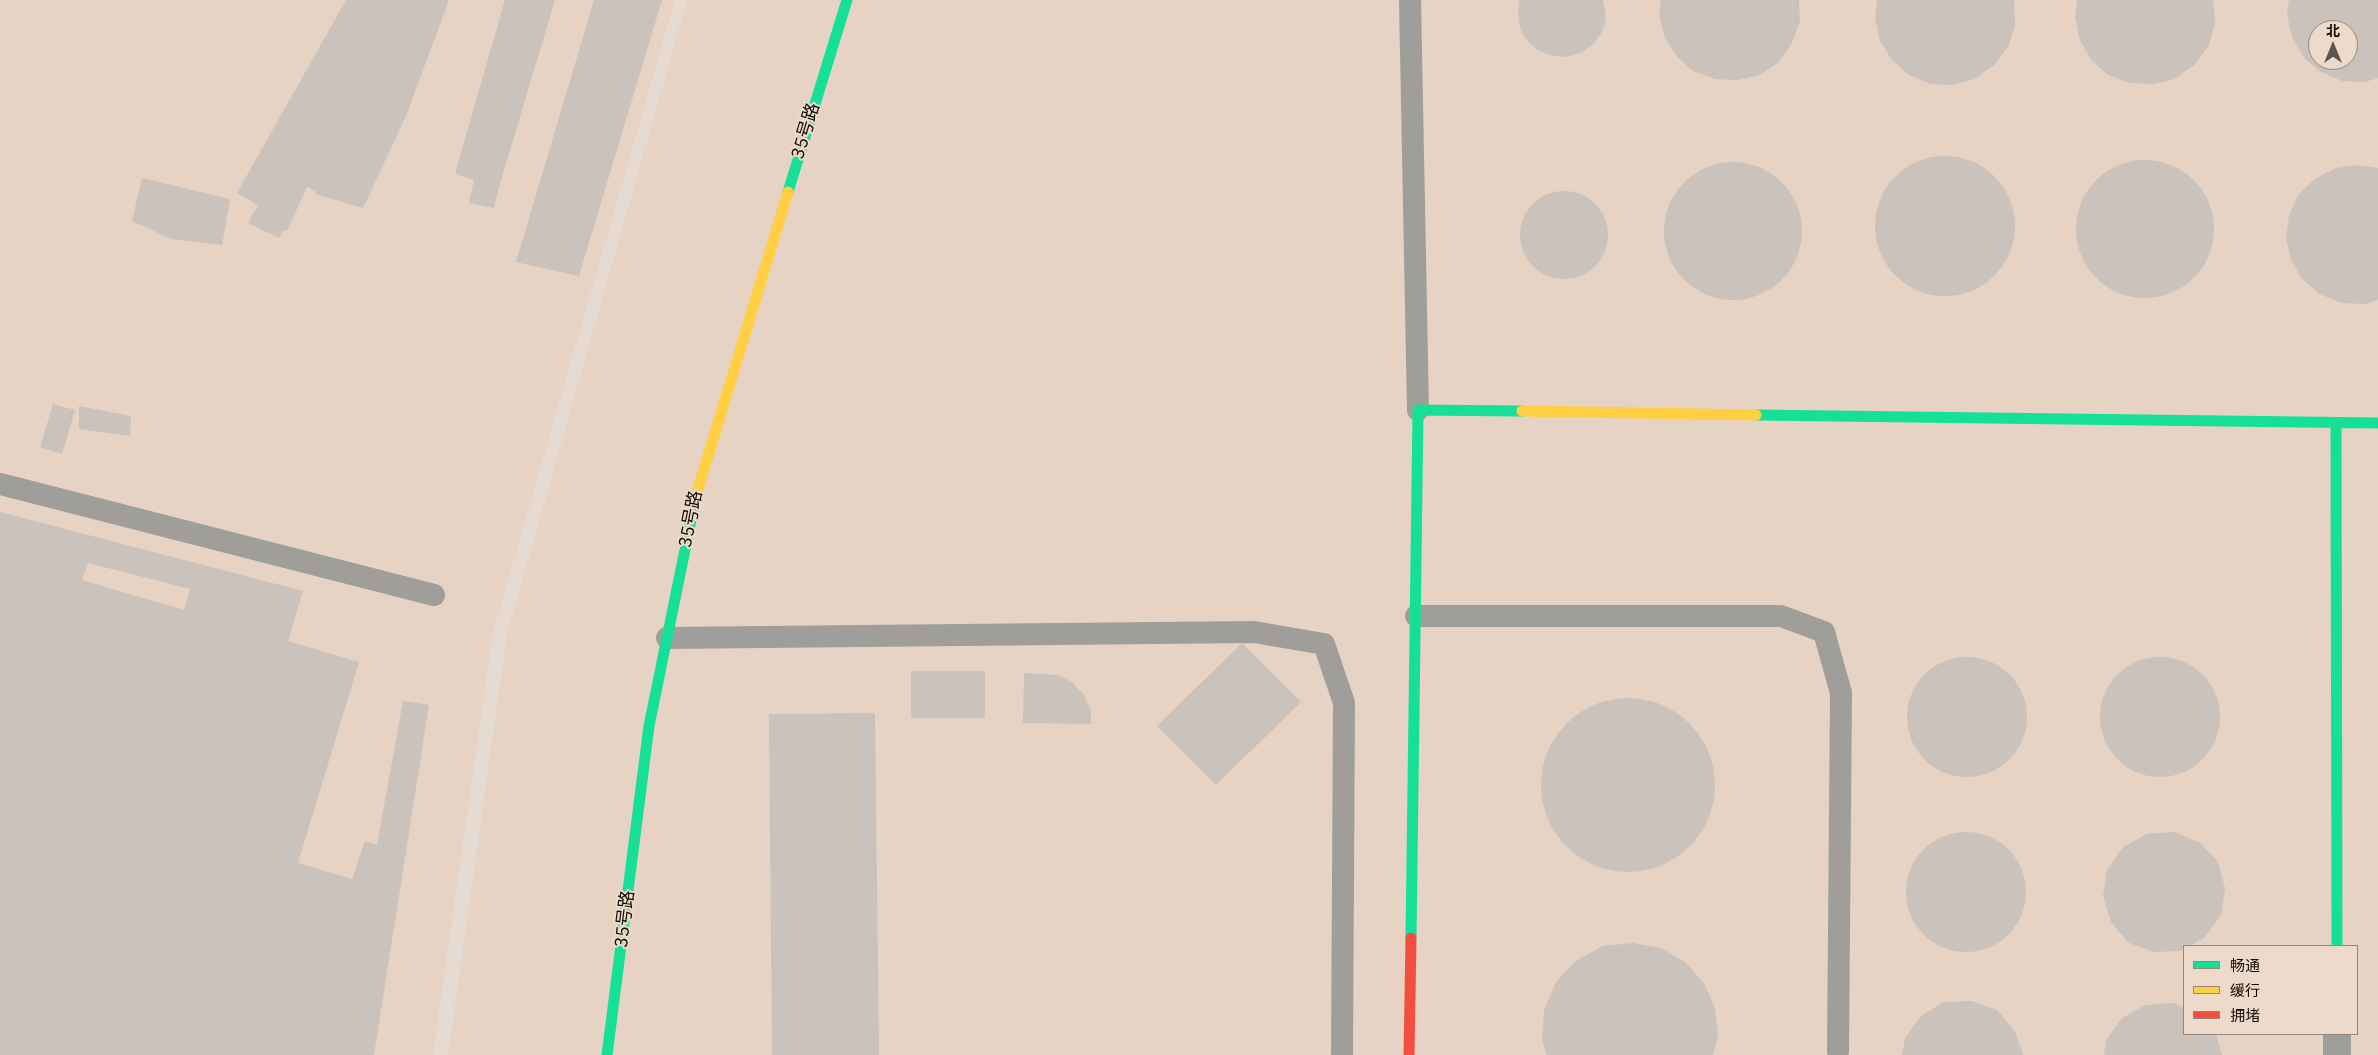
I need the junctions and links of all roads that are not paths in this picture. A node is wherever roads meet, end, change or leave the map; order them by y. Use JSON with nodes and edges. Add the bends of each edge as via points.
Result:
{"nodes":[{"id":1,"x":847,"y":0,"type":"edge"},
{"id":2,"x":1410,"y":0,"type":"edge"},
{"id":3,"x":1418,"y":410,"type":"junction"},
{"id":4,"x":2336,"y":423,"type":"junction"},
{"id":5,"x":2378,"y":423,"type":"edge"},
{"id":6,"x":0,"y":484,"type":"edge"},
{"id":7,"x":434,"y":595,"type":"dead end"},
{"id":8,"x":1416,"y":616,"type":"junction"},
{"id":9,"x":667,"y":638,"type":"junction"},
{"id":10,"x":2337,"y":945,"type":"edge"},
{"id":11,"x":2337,"y":1035,"type":"edge"},
{"id":12,"x":1838,"y":1051,"type":"dead end"},
{"id":13,"x":607,"y":1055,"type":"edge"},
{"id":14,"x":1342,"y":1055,"type":"edge"},
{"id":15,"x":1409,"y":1055,"type":"edge"},
{"id":16,"x":2337,"y":1055,"type":"edge"}],
"edges":[{"from":1,"to":9,"type":"street","name":"35号路","via":[[699,479]]},
{"from":2,"to":3,"type":"lane"},
{"from":3,"to":4,"type":"street"},
{"from":3,"to":8,"type":"street"},
{"from":4,"to":5,"type":"street"},
{"from":4,"to":10,"type":"street"},
{"from":6,"to":7,"type":"lane"},
{"from":8,"to":12,"type":"lane","via":[[1781,616],[1824,632],[1841,693]]},
{"from":8,"to":15,"type":"street"},
{"from":9,"to":13,"type":"street","name":"35号路","via":[[650,726]]},
{"from":9,"to":14,"type":"lane","via":[[1254,632],[1324,644],[1344,703]]},
{"from":11,"to":16,"type":"street"}]}
